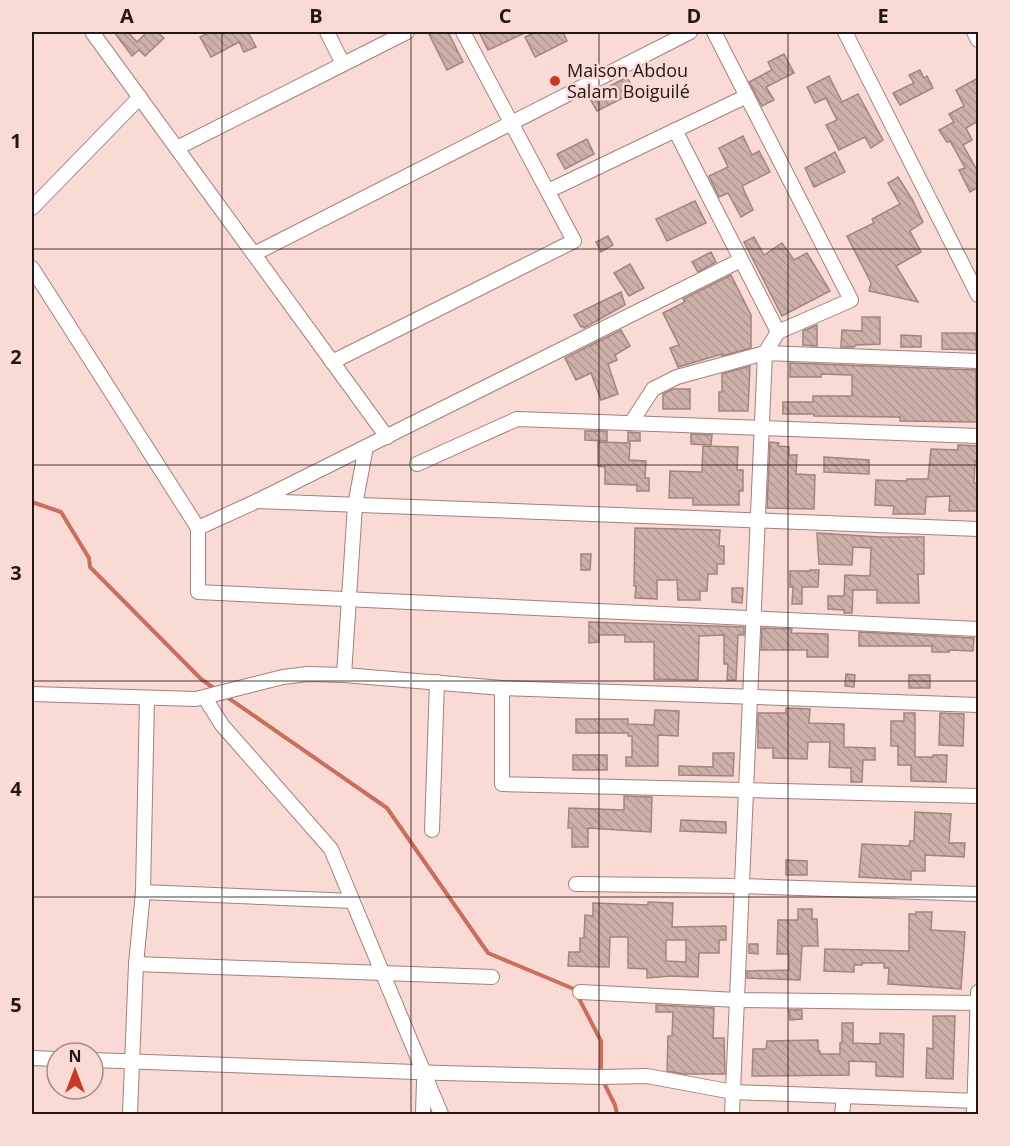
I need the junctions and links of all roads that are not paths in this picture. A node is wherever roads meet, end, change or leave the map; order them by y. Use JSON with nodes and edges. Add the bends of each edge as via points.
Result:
{"nodes":[{"id":1,"x":327,"y":32,"type":"edge"},
{"id":2,"x":407,"y":32,"type":"edge"},
{"id":3,"x":463,"y":32,"type":"edge"},
{"id":4,"x":690,"y":32,"type":"edge"},
{"id":5,"x":714,"y":32,"type":"edge"},
{"id":6,"x":845,"y":32,"type":"edge"},
{"id":7,"x":974,"y":32,"type":"edge"},
{"id":8,"x":98,"y":34,"type":"edge"},
{"id":9,"x":978,"y":40,"type":"edge"},
{"id":10,"x":344,"y":64,"type":"junction"},
{"id":11,"x":747,"y":96,"type":"junction"},
{"id":12,"x":140,"y":97,"type":"junction"},
{"id":13,"x":512,"y":122,"type":"junction"},
{"id":14,"x":675,"y":130,"type":"junction"},
{"id":15,"x":177,"y":148,"type":"junction"},
{"id":16,"x":548,"y":191,"type":"junction"},
{"id":17,"x":32,"y":208,"type":"edge"},
{"id":18,"x":254,"y":254,"type":"junction"},
{"id":19,"x":741,"y":260,"type":"junction"},
{"id":20,"x":32,"y":268,"type":"edge"},
{"id":21,"x":978,"y":295,"type":"edge"},
{"id":22,"x":778,"y":332,"type":"junction"},
{"id":23,"x":765,"y":353,"type":"junction"},
{"id":24,"x":978,"y":361,"type":"edge"},
{"id":25,"x":332,"y":362,"type":"junction"},
{"id":26,"x":631,"y":423,"type":"junction"},
{"id":27,"x":761,"y":428,"type":"junction"},
{"id":28,"x":978,"y":436,"type":"edge"},
{"id":29,"x":387,"y":437,"type":"junction"},
{"id":30,"x":366,"y":447,"type":"junction"},
{"id":31,"x":417,"y":464,"type":"dead end"},
{"id":32,"x":257,"y":501,"type":"junction"},
{"id":33,"x":355,"y":505,"type":"junction"},
{"id":34,"x":757,"y":520,"type":"junction"},
{"id":35,"x":198,"y":528,"type":"junction"},
{"id":36,"x":978,"y":529,"type":"edge"},
{"id":37,"x":350,"y":599,"type":"junction"},
{"id":38,"x":753,"y":619,"type":"junction"},
{"id":39,"x":978,"y":629,"type":"edge"},
{"id":40,"x":344,"y":675,"type":"junction"},
{"id":41,"x":436,"y":682,"type":"junction"},
{"id":42,"x":502,"y":688,"type":"junction"},
{"id":43,"x":32,"y":694,"type":"edge"},
{"id":44,"x":209,"y":697,"type":"junction"},
{"id":45,"x":750,"y":697,"type":"junction"},
{"id":46,"x":147,"y":699,"type":"junction"},
{"id":47,"x":978,"y":705,"type":"edge"},
{"id":48,"x":746,"y":791,"type":"junction"},
{"id":49,"x":978,"y":796,"type":"edge"},
{"id":50,"x":432,"y":830,"type":"dead end"},
{"id":51,"x":576,"y":885,"type":"dead end"},
{"id":52,"x":742,"y":886,"type":"junction"},
{"id":53,"x":143,"y":892,"type":"junction"},
{"id":54,"x":978,"y":894,"type":"edge"},
{"id":55,"x":352,"y":901,"type":"junction"},
{"id":56,"x":136,"y":964,"type":"junction"},
{"id":57,"x":383,"y":973,"type":"junction"},
{"id":58,"x":492,"y":976,"type":"dead end"},
{"id":59,"x":580,"y":992,"type":"dead end"},
{"id":60,"x":978,"y":992,"type":"edge"},
{"id":61,"x":737,"y":1000,"type":"junction"},
{"id":62,"x":978,"y":1003,"type":"edge"},
{"id":63,"x":105,"y":1060,"type":"edge"},
{"id":64,"x":132,"y":1061,"type":"junction"},
{"id":65,"x":425,"y":1072,"type":"junction"},
{"id":66,"x":733,"y":1092,"type":"junction"},
{"id":67,"x":844,"y":1096,"type":"junction"},
{"id":68,"x":975,"y":1105,"type":"edge"},
{"id":69,"x":130,"y":1114,"type":"edge"},
{"id":70,"x":423,"y":1114,"type":"edge"},
{"id":71,"x":441,"y":1114,"type":"edge"},
{"id":72,"x":732,"y":1114,"type":"edge"},
{"id":73,"x":842,"y":1114,"type":"edge"}],
"edges":[{"from":1,"to":10,"type":"street"},
{"from":2,"to":10,"type":"street"},
{"from":3,"to":13,"type":"street"},
{"from":4,"to":13,"type":"street"},
{"from":5,"to":11,"type":"street"},
{"from":6,"to":21,"type":"street"},
{"from":7,"to":9,"type":"street"},
{"from":8,"to":12,"type":"street"},
{"from":10,"to":15,"type":"street"},
{"from":11,"to":14,"type":"street"},
{"from":11,"to":22,"type":"street","via":[[851,300]]},
{"from":12,"to":15,"type":"street"},
{"from":12,"to":17,"type":"street"},
{"from":13,"to":16,"type":"street"},
{"from":13,"to":18,"type":"street"},
{"from":14,"to":16,"type":"street"},
{"from":14,"to":19,"type":"street"},
{"from":15,"to":18,"type":"street"},
{"from":16,"to":25,"type":"street","via":[[574,241]]},
{"from":18,"to":25,"type":"street"},
{"from":19,"to":22,"type":"street"},
{"from":19,"to":29,"type":"street"},
{"from":20,"to":35,"type":"street"},
{"from":22,"to":23,"type":"street"},
{"from":23,"to":24,"type":"street"},
{"from":23,"to":26,"type":"street","via":[[677,377],[653,389]]},
{"from":23,"to":27,"type":"street"},
{"from":25,"to":29,"type":"street"},
{"from":26,"to":27,"type":"street"},
{"from":26,"to":31,"type":"street","via":[[517,419]]},
{"from":27,"to":28,"type":"street"},
{"from":27,"to":34,"type":"street"},
{"from":29,"to":30,"type":"street"},
{"from":30,"to":32,"type":"street"},
{"from":30,"to":33,"type":"street"},
{"from":32,"to":33,"type":"street"},
{"from":32,"to":35,"type":"street"},
{"from":33,"to":34,"type":"street"},
{"from":33,"to":37,"type":"street"},
{"from":34,"to":36,"type":"street"},
{"from":34,"to":38,"type":"street"},
{"from":35,"to":37,"type":"street","via":[[198,592]]},
{"from":37,"to":38,"type":"street"},
{"from":37,"to":40,"type":"street"},
{"from":38,"to":39,"type":"street"},
{"from":38,"to":45,"type":"street"},
{"from":40,"to":41,"type":"street"},
{"from":40,"to":44,"type":"street","via":[[300,675],[250,684]]},
{"from":41,"to":42,"type":"street"},
{"from":41,"to":50,"type":"street"},
{"from":42,"to":45,"type":"street"},
{"from":42,"to":48,"type":"street","via":[[502,784]]},
{"from":43,"to":46,"type":"street"},
{"from":44,"to":46,"type":"street"},
{"from":44,"to":55,"type":"street","via":[[222,725],[331,849]]},
{"from":45,"to":47,"type":"street"},
{"from":45,"to":48,"type":"street"},
{"from":46,"to":53,"type":"street"},
{"from":48,"to":49,"type":"street"},
{"from":48,"to":52,"type":"street"},
{"from":51,"to":52,"type":"street"},
{"from":52,"to":54,"type":"street"},
{"from":52,"to":61,"type":"street"},
{"from":53,"to":55,"type":"street"},
{"from":53,"to":56,"type":"street"},
{"from":55,"to":57,"type":"street"},
{"from":56,"to":57,"type":"street"},
{"from":56,"to":64,"type":"street"},
{"from":57,"to":58,"type":"street"},
{"from":57,"to":65,"type":"street"},
{"from":59,"to":61,"type":"street"},
{"from":60,"to":62,"type":"street"},
{"from":61,"to":62,"type":"street"},
{"from":61,"to":66,"type":"street"},
{"from":62,"to":68,"type":"street"},
{"from":63,"to":64,"type":"street"},
{"from":64,"to":65,"type":"street"},
{"from":64,"to":69,"type":"street"},
{"from":65,"to":66,"type":"street","via":[[647,1076]]},
{"from":65,"to":70,"type":"street"},
{"from":65,"to":71,"type":"street"},
{"from":66,"to":67,"type":"street"},
{"from":66,"to":72,"type":"street"},
{"from":67,"to":68,"type":"street"},
{"from":67,"to":73,"type":"street"}]}
